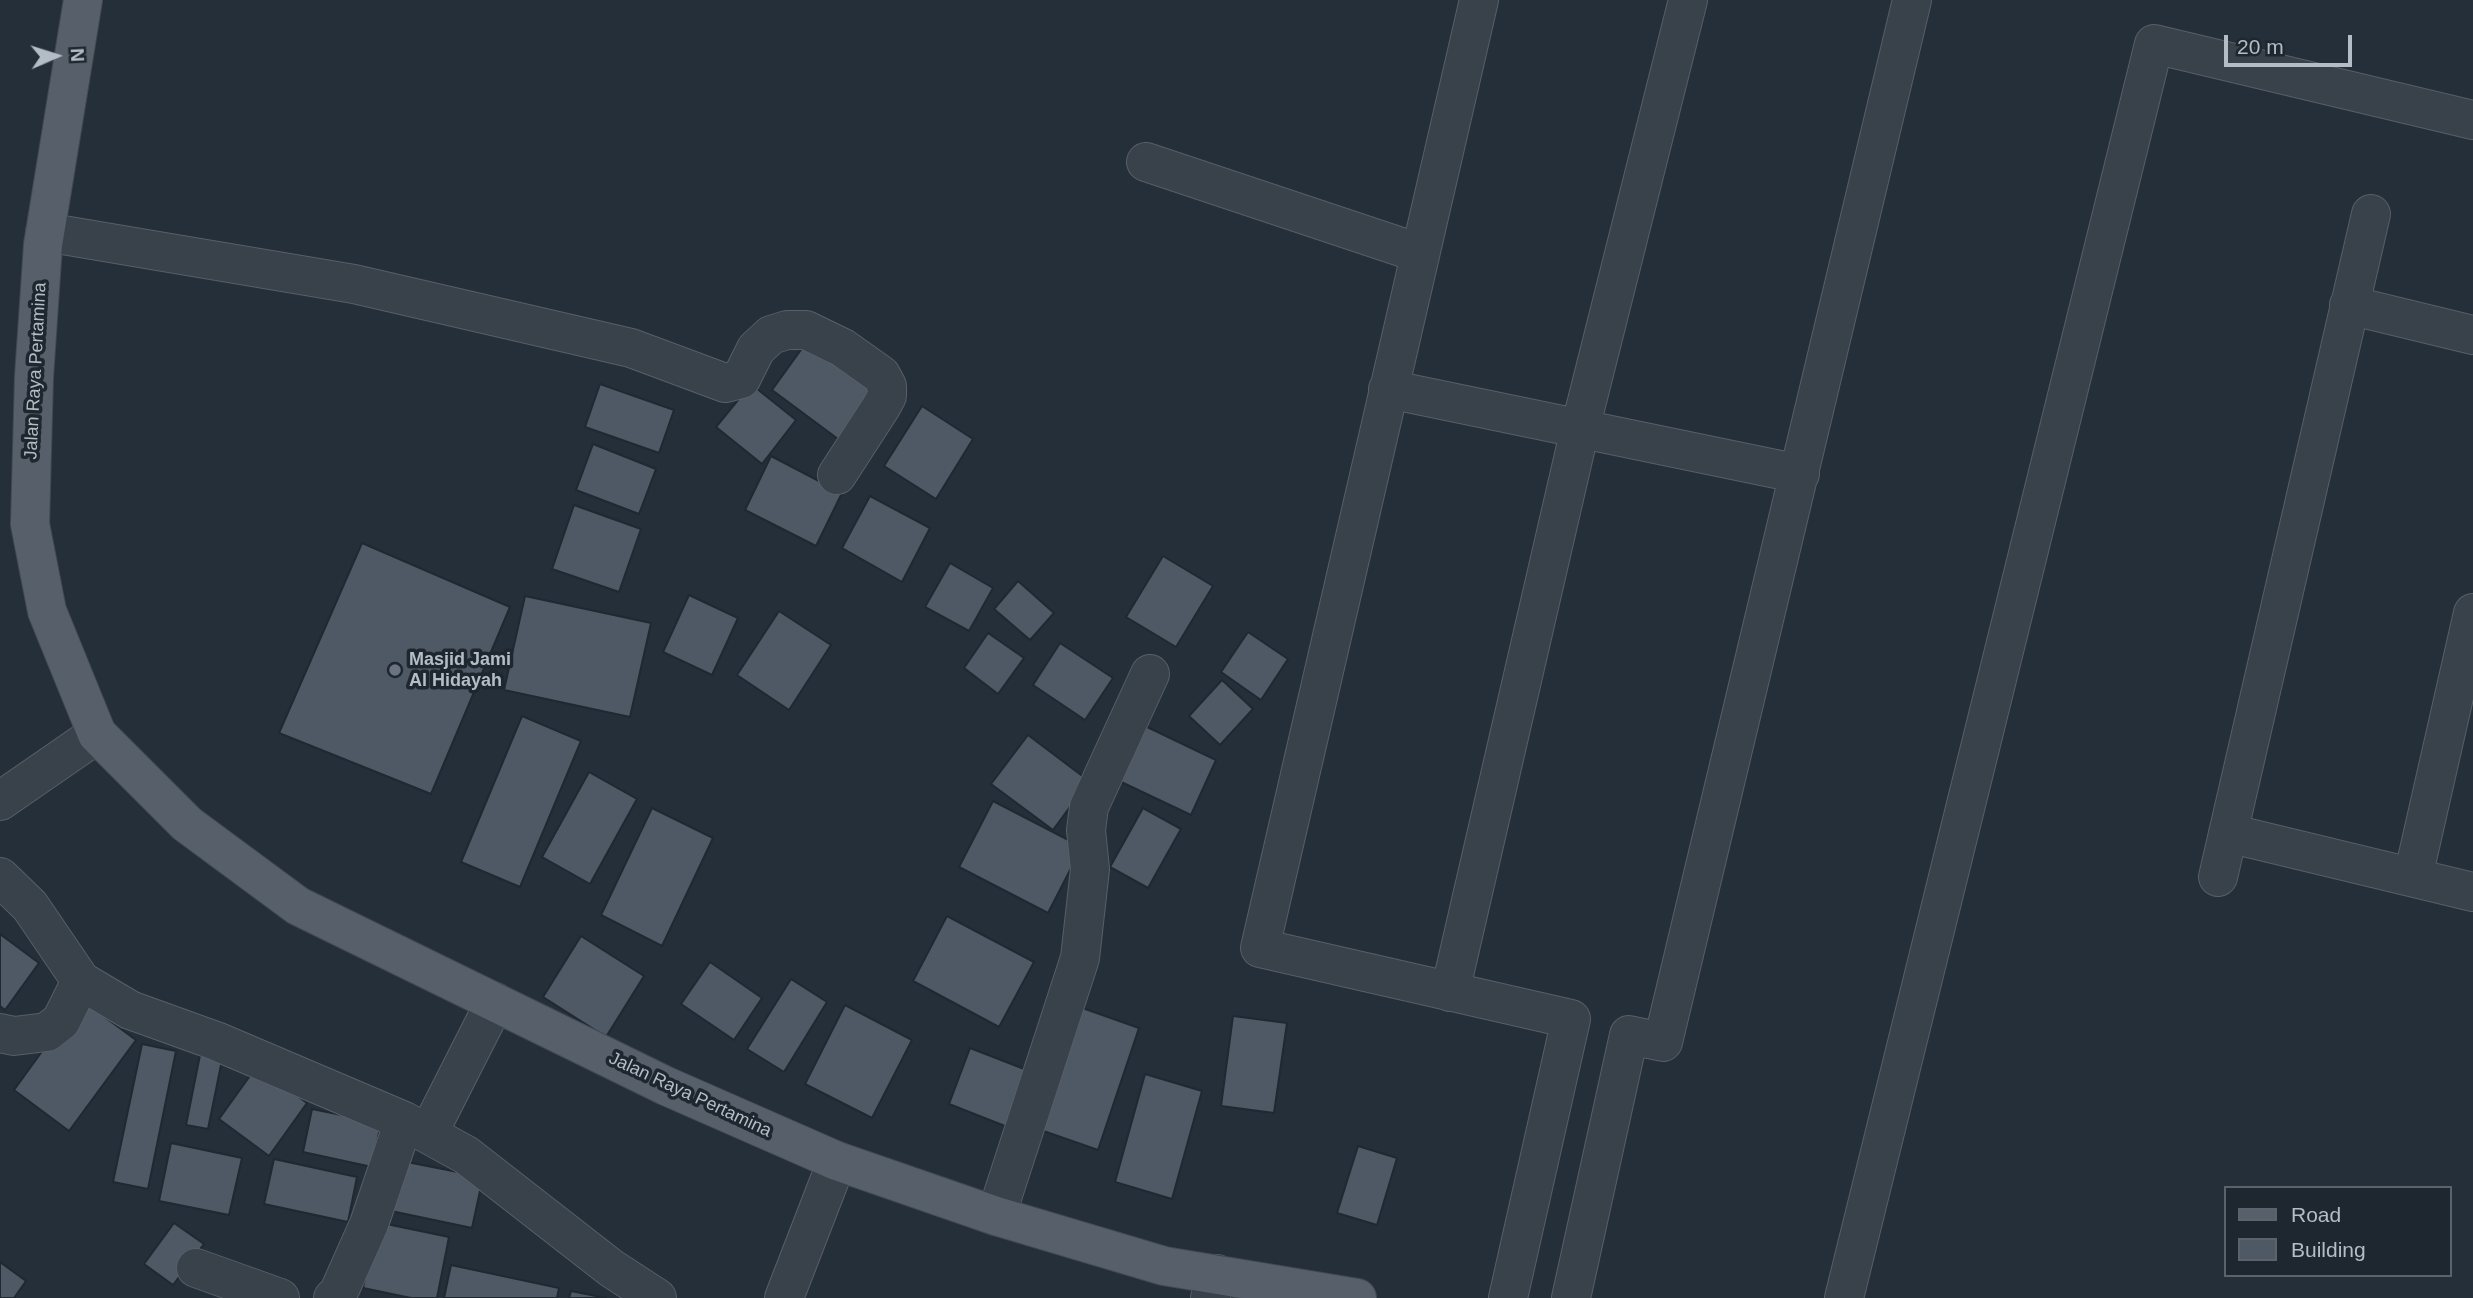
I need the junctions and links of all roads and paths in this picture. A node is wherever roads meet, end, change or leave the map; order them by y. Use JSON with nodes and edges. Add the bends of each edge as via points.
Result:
{"nodes":[{"id":1,"x":83,"y":0,"type":"edge"},
{"id":2,"x":1479,"y":0,"type":"edge"},
{"id":3,"x":1688,"y":0,"type":"edge"},
{"id":4,"x":1912,"y":0,"type":"edge"},
{"id":5,"x":2473,"y":120,"type":"edge"},
{"id":6,"x":1146,"y":162,"type":"dead end"},
{"id":7,"x":2371,"y":214,"type":"dead end"},
{"id":8,"x":45,"y":232,"type":"junction"},
{"id":9,"x":1419,"y":253,"type":"junction"},
{"id":10,"x":2349,"y":306,"type":"junction"},
{"id":11,"x":2473,"y":335,"type":"edge"},
{"id":12,"x":1388,"y":389,"type":"junction"},
{"id":13,"x":1580,"y":429,"type":"junction"},
{"id":14,"x":1800,"y":474,"type":"junction"},
{"id":15,"x":836,"y":475,"type":"dead end"},
{"id":16,"x":2473,"y":613,"type":"edge"},
{"id":17,"x":1150,"y":674,"type":"dead end"},
{"id":18,"x":82,"y":744,"type":"junction"},
{"id":19,"x":0,"y":801,"type":"edge"},
{"id":20,"x":2228,"y":833,"type":"junction"},
{"id":21,"x":0,"y":877,"type":"edge"},
{"id":22,"x":2218,"y":877,"type":"dead end"},
{"id":23,"x":2413,"y":877,"type":"junction"},
{"id":24,"x":2473,"y":892,"type":"edge"},
{"id":25,"x":81,"y":981,"type":"junction"},
{"id":26,"x":1450,"y":992,"type":"junction"},
{"id":27,"x":486,"y":1018,"type":"junction"},
{"id":28,"x":1571,"y":1019,"type":"junction"},
{"id":29,"x":0,"y":1033,"type":"edge"},
{"id":30,"x":1629,"y":1035,"type":"junction"},
{"id":31,"x":424,"y":1122,"type":"junction"},
{"id":32,"x":830,"y":1177,"type":"junction"},
{"id":33,"x":996,"y":1216,"type":"junction"},
{"id":34,"x":196,"y":1268,"type":"dead end"},
{"id":35,"x":1214,"y":1286,"type":"edge"},
{"id":36,"x":280,"y":1298,"type":"edge"},
{"id":37,"x":333,"y":1298,"type":"edge"},
{"id":38,"x":657,"y":1298,"type":"edge"},
{"id":39,"x":784,"y":1298,"type":"edge"},
{"id":40,"x":1357,"y":1298,"type":"edge"},
{"id":41,"x":1508,"y":1298,"type":"edge"},
{"id":42,"x":1571,"y":1298,"type":"edge"},
{"id":43,"x":1844,"y":1298,"type":"edge"}],
"edges":[{"from":1,"to":8,"type":"main road","name":"Jalan Raya Pertamina"},
{"from":2,"to":9,"type":"street"},
{"from":3,"to":13,"type":"street"},
{"from":4,"to":14,"type":"street"},
{"from":5,"to":43,"type":"street","via":[[2154,44]]},
{"from":6,"to":9,"type":"street"},
{"from":7,"to":10,"type":"street"},
{"from":8,"to":15,"type":"street","via":[[354,284],[631,348],[725,383],[741,379],[756,349],[771,335],[806,330],[862,361],[881,375],[887,386],[881,407]]},
{"from":8,"to":18,"type":"main road","name":"Jalan Raya Pertamina","via":[[34,377],[30,524]]},
{"from":9,"to":12,"type":"street"},
{"from":10,"to":11,"type":"street"},
{"from":10,"to":20,"type":"street"},
{"from":12,"to":13,"type":"street"},
{"from":12,"to":26,"type":"street","via":[[1260,948]]},
{"from":13,"to":14,"type":"street"},
{"from":13,"to":26,"type":"street"},
{"from":14,"to":30,"type":"street","via":[[1663,1042]]},
{"from":16,"to":23,"type":"street"},
{"from":17,"to":33,"type":"street","via":[[1089,807],[1090,869],[1080,958]]},
{"from":18,"to":19,"type":"street"},
{"from":18,"to":27,"type":"main road","name":"Jalan Raya Pertamina","via":[[298,906]]},
{"from":20,"to":22,"type":"street"},
{"from":20,"to":23,"type":"street"},
{"from":21,"to":25,"type":"street","via":[[30,906]]},
{"from":23,"to":24,"type":"street"},
{"from":25,"to":29,"type":"street","via":[[61,1021],[47,1032]]},
{"from":25,"to":31,"type":"street","via":[[130,1010]]},
{"from":26,"to":28,"type":"street"},
{"from":27,"to":31,"type":"street"},
{"from":27,"to":32,"type":"main road","name":"Jalan Raya Pertamina","via":[[666,1086]]},
{"from":28,"to":30,"type":"street"},
{"from":28,"to":41,"type":"street"},
{"from":30,"to":42,"type":"street"},
{"from":31,"to":37,"type":"street"},
{"from":31,"to":38,"type":"street","via":[[611,1268]]},
{"from":32,"to":33,"type":"main road","name":"Jalan Raya Pertamina"},
{"from":32,"to":39,"type":"street"},
{"from":33,"to":35,"type":"main road","name":"Jalan Raya Pertamina","via":[[1164,1266]]},
{"from":34,"to":36,"type":"street"},
{"from":35,"to":40,"type":"main road","name":"Jalan Raya Pertamina"}]}
